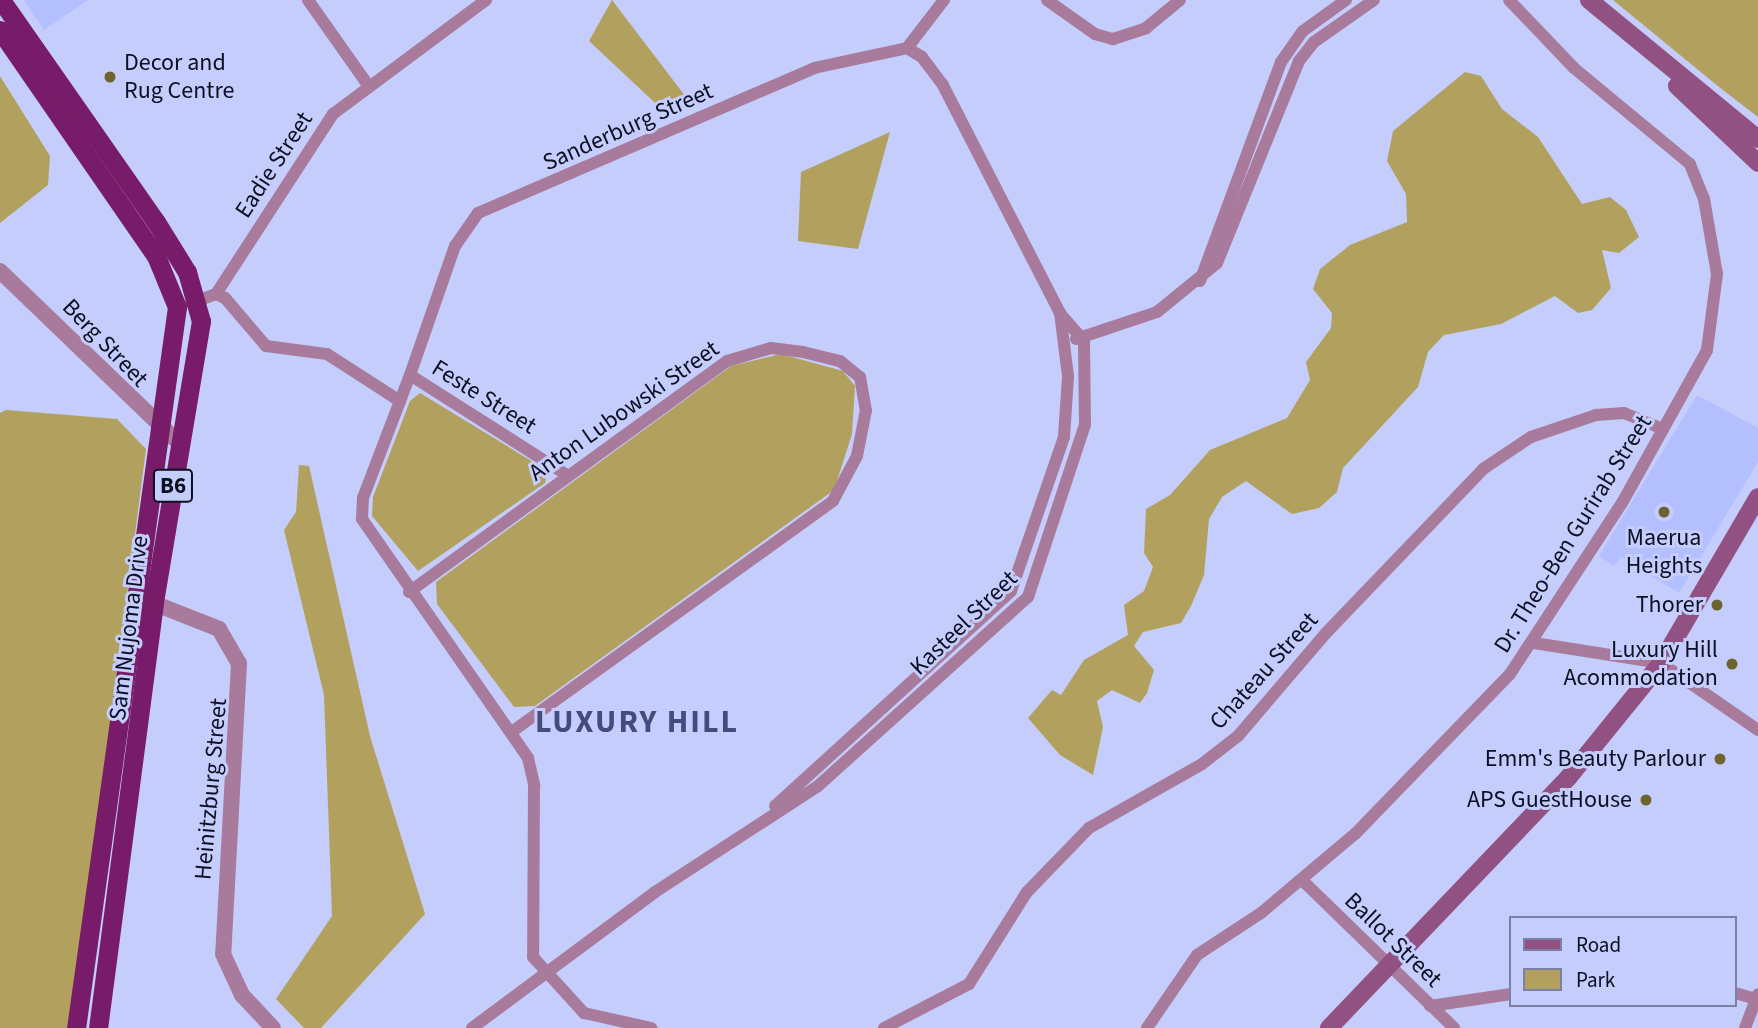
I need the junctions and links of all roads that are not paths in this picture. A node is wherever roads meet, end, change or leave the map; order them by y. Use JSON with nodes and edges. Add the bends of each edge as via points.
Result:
{"nodes":[{"id":1,"x":1,"y":0,"type":"edge"},
{"id":2,"x":308,"y":0,"type":"edge"},
{"id":3,"x":486,"y":0,"type":"edge"},
{"id":4,"x":944,"y":0,"type":"edge"},
{"id":5,"x":1047,"y":0,"type":"edge"},
{"id":6,"x":1180,"y":0,"type":"edge"},
{"id":7,"x":1346,"y":0,"type":"edge"},
{"id":8,"x":1354,"y":0,"type":"edge"},
{"id":9,"x":1374,"y":0,"type":"edge"},
{"id":10,"x":1509,"y":0,"type":"edge"},
{"id":11,"x":1589,"y":0,"type":"edge"},
{"id":12,"x":1352,"y":16,"type":"junction"},
{"id":13,"x":0,"y":30,"type":"edge"},
{"id":14,"x":907,"y":48,"type":"junction"},
{"id":15,"x":1645,"y":50,"type":"junction"},
{"id":16,"x":368,"y":85,"type":"junction"},
{"id":17,"x":1758,"y":139,"type":"edge"},
{"id":18,"x":1758,"y":163,"type":"edge"},
{"id":19,"x":0,"y":271,"type":"edge"},
{"id":20,"x":1200,"y":282,"type":"junction"},
{"id":21,"x":216,"y":294,"type":"junction"},
{"id":22,"x":197,"y":301,"type":"junction"},
{"id":23,"x":177,"y":307,"type":"junction"},
{"id":24,"x":1060,"y":313,"type":"junction"},
{"id":25,"x":1065,"y":338,"type":"junction"},
{"id":26,"x":1084,"y":341,"type":"junction"},
{"id":27,"x":410,"y":375,"type":"junction"},
{"id":28,"x":400,"y":401,"type":"junction"},
{"id":29,"x":1663,"y":429,"type":"junction"},
{"id":30,"x":162,"y":430,"type":"junction"},
{"id":31,"x":180,"y":444,"type":"junction"},
{"id":32,"x":567,"y":475,"type":"junction"},
{"id":33,"x":1758,"y":497,"type":"edge"},
{"id":34,"x":409,"y":592,"type":"junction"},
{"id":35,"x":147,"y":600,"type":"junction"},
{"id":36,"x":1534,"y":643,"type":"junction"},
{"id":37,"x":1661,"y":663,"type":"junction"},
{"id":38,"x":1758,"y":730,"type":"edge"},
{"id":39,"x":512,"y":732,"type":"junction"},
{"id":40,"x":762,"y":818,"type":"junction"},
{"id":41,"x":1303,"y":881,"type":"junction"},
{"id":42,"x":1389,"y":967,"type":"junction"},
{"id":43,"x":542,"y":971,"type":"junction"},
{"id":44,"x":1737,"y":993,"type":"edge"},
{"id":45,"x":1510,"y":994,"type":"edge"},
{"id":46,"x":1757,"y":997,"type":"edge"},
{"id":47,"x":1430,"y":1006,"type":"junction"},
{"id":48,"x":76,"y":1028,"type":"edge"},
{"id":49,"x":98,"y":1028,"type":"edge"},
{"id":50,"x":273,"y":1028,"type":"edge"},
{"id":51,"x":471,"y":1028,"type":"edge"},
{"id":52,"x":651,"y":1028,"type":"edge"},
{"id":53,"x":884,"y":1028,"type":"edge"},
{"id":54,"x":1147,"y":1028,"type":"edge"},
{"id":55,"x":1329,"y":1028,"type":"edge"},
{"id":56,"x":1454,"y":1028,"type":"edge"},
{"id":57,"x":1745,"y":1028,"type":"edge"}],
"edges":[{"from":1,"to":22,"type":"highway","name":"Sam Nujoma Drive","number":"B6","via":[[156,222]]},
{"from":2,"to":16,"type":"street"},
{"from":3,"to":16,"type":"street","name":"Eadie Street"},
{"from":4,"to":14,"type":"street"},
{"from":5,"to":6,"type":"street","via":[[1095,34],[1113,39],[1146,28]]},
{"from":7,"to":20,"type":"street","via":[[1303,31],[1281,62]]},
{"from":8,"to":12,"type":"street"},
{"from":9,"to":12,"type":"street"},
{"from":10,"to":29,"type":"street","name":"Dr. Theo-Ben Gurirab Street","via":[[1574,68],[1683,157],[1698,182],[1717,274],[1713,329]]},
{"from":11,"to":15,"type":"main road"},
{"from":12,"to":20,"type":"street","via":[[1299,61],[1224,251]]},
{"from":13,"to":23,"type":"highway","name":"Sam Nujoma Drive","number":"B6","via":[[156,256]]},
{"from":14,"to":24,"type":"street","name":"Kasteel Street","via":[[922,57],[943,85]]},
{"from":14,"to":27,"type":"street","name":"Sanderburg Street","via":[[814,68],[478,213],[455,246]]},
{"from":15,"to":17,"type":"main road"},
{"from":15,"to":18,"type":"main road"},
{"from":16,"to":21,"type":"street","name":"Eadie Street","via":[[317,133]]},
{"from":19,"to":30,"type":"street","name":"Berg Street"},
{"from":20,"to":26,"type":"street","via":[[1157,312]]},
{"from":21,"to":22,"type":"street"},
{"from":21,"to":28,"type":"street","name":"Feste Street","via":[[233,304],[266,346],[327,354]]},
{"from":22,"to":23,"type":"street"},
{"from":22,"to":31,"type":"highway","name":"Sam Nujoma Drive","number":"B6","via":[[200,345]]},
{"from":23,"to":30,"type":"highway","name":"Sam Nujoma Drive","number":"B6"},
{"from":24,"to":25,"type":"street","name":"Kasteel Street"},
{"from":24,"to":26,"type":"street","name":"Kasteel Street"},
{"from":25,"to":26,"type":"street"},
{"from":25,"to":40,"type":"street","name":"Kasteel Street","via":[[1064,437],[1017,582]]},
{"from":26,"to":40,"type":"street","name":"Kasteel Street","via":[[1085,425],[1033,591],[818,786]]},
{"from":27,"to":28,"type":"street","name":"Feste Street"},
{"from":27,"to":32,"type":"street","name":"Feste Street"},
{"from":28,"to":34,"type":"street","via":[[360,513]]},
{"from":29,"to":36,"type":"street","name":"Dr. Theo-Ben Gurirab Street"},
{"from":29,"to":53,"type":"street","name":"Chateau Street","via":[[1623,413],[1596,415],[1531,437],[1483,468],[1326,633],[1238,736],[1202,764],[1089,828],[1027,892],[969,984]]},
{"from":30,"to":31,"type":"street","name":"Berg Street"},
{"from":30,"to":35,"type":"highway","name":"Sam Nujoma Drive","number":"B6"},
{"from":31,"to":35,"type":"highway","name":"Sam Nujoma Drive","number":"B6"},
{"from":32,"to":34,"type":"street","name":"Anton Lubowski Street"},
{"from":32,"to":39,"type":"street","name":"Anton Lubowski Street","via":[[747,351],[771,348],[831,358],[854,371],[865,394],[855,465],[833,501]]},
{"from":33,"to":37,"type":"main road"},
{"from":34,"to":39,"type":"street"},
{"from":35,"to":48,"type":"highway","name":"Sam Nujoma Drive","number":"B6"},
{"from":35,"to":49,"type":"highway","name":"Sam Nujoma Drive","number":"B6","via":[[129,831]]},
{"from":35,"to":50,"type":"street","name":"Heinitzburg Street","via":[[219,629],[239,663],[223,954],[242,995]]},
{"from":36,"to":37,"type":"street"},
{"from":36,"to":41,"type":"street","name":"Dr. Theo-Ben Gurirab Street","via":[[1438,750]]},
{"from":37,"to":38,"type":"street"},
{"from":37,"to":42,"type":"main road","via":[[1539,812]]},
{"from":39,"to":43,"type":"street","via":[[533,778],[529,940]]},
{"from":40,"to":43,"type":"street","name":"Kasteel Street"},
{"from":41,"to":42,"type":"street","name":"Ballot Street"},
{"from":41,"to":54,"type":"street","name":"Dr. Theo-Ben Gurirab Street","via":[[1197,955]]},
{"from":42,"to":47,"type":"street","name":"Ballot Street"},
{"from":42,"to":55,"type":"main road"},
{"from":43,"to":51,"type":"street","name":"Kasteel Street"},
{"from":43,"to":52,"type":"street","via":[[584,1013]]},
{"from":44,"to":46,"type":"street"},
{"from":45,"to":47,"type":"street"},
{"from":46,"to":57,"type":"street"},
{"from":47,"to":56,"type":"street","name":"Ballot Street"}]}
